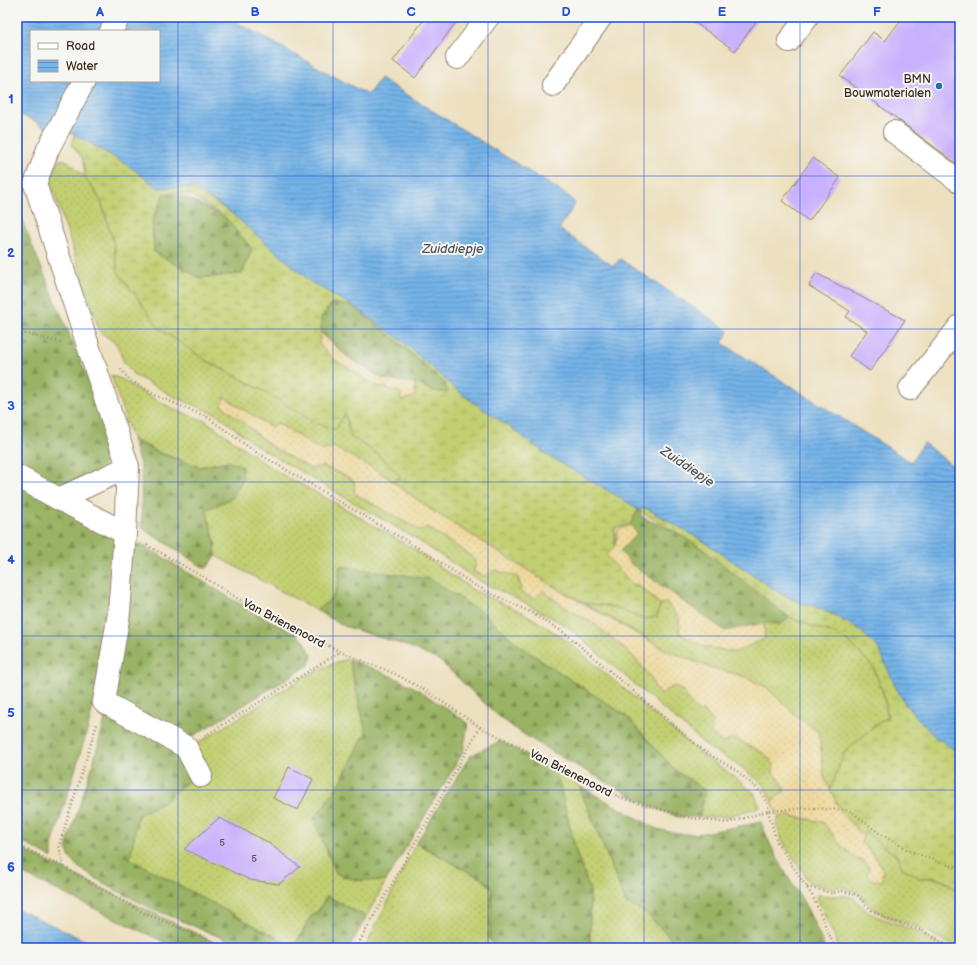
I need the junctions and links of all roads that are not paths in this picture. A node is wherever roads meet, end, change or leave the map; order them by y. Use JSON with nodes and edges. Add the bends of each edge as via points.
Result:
{"nodes":[{"id":1,"x":119,"y":17,"type":"edge"},
{"id":2,"x":488,"y":17,"type":"edge"},
{"id":3,"x":601,"y":17,"type":"edge"},
{"id":4,"x":807,"y":17,"type":"edge"},
{"id":5,"x":112,"y":30,"type":"edge"},
{"id":6,"x":789,"y":41,"type":"dead end"},
{"id":7,"x":457,"y":58,"type":"dead end"},
{"id":8,"x":83,"y":82,"type":"edge"},
{"id":9,"x":552,"y":85,"type":"dead end"},
{"id":10,"x":894,"y":132,"type":"dead end"},
{"id":11,"x":960,"y":182,"type":"edge"},
{"id":12,"x":960,"y":326,"type":"edge"},
{"id":13,"x":910,"y":389,"type":"dead end"},
{"id":14,"x":128,"y":467,"type":"junction"},
{"id":15,"x":17,"y":476,"type":"edge"},
{"id":16,"x":59,"y":499,"type":"junction"},
{"id":17,"x":125,"y":533,"type":"junction"},
{"id":18,"x":201,"y":776,"type":"dead end"}],
"edges":[{"from":1,"to":5,"type":"street"},
{"from":2,"to":7,"type":"street"},
{"from":3,"to":9,"type":"street"},
{"from":4,"to":6,"type":"street"},
{"from":8,"to":14,"type":"street","via":[[48,149],[35,184]]},
{"from":10,"to":11,"type":"street"},
{"from":12,"to":13,"type":"street"},
{"from":14,"to":16,"type":"street"},
{"from":14,"to":17,"type":"street"},
{"from":15,"to":16,"type":"street"},
{"from":16,"to":17,"type":"street"},
{"from":17,"to":18,"type":"street","via":[[119,612],[104,702],[186,747]]}]}
